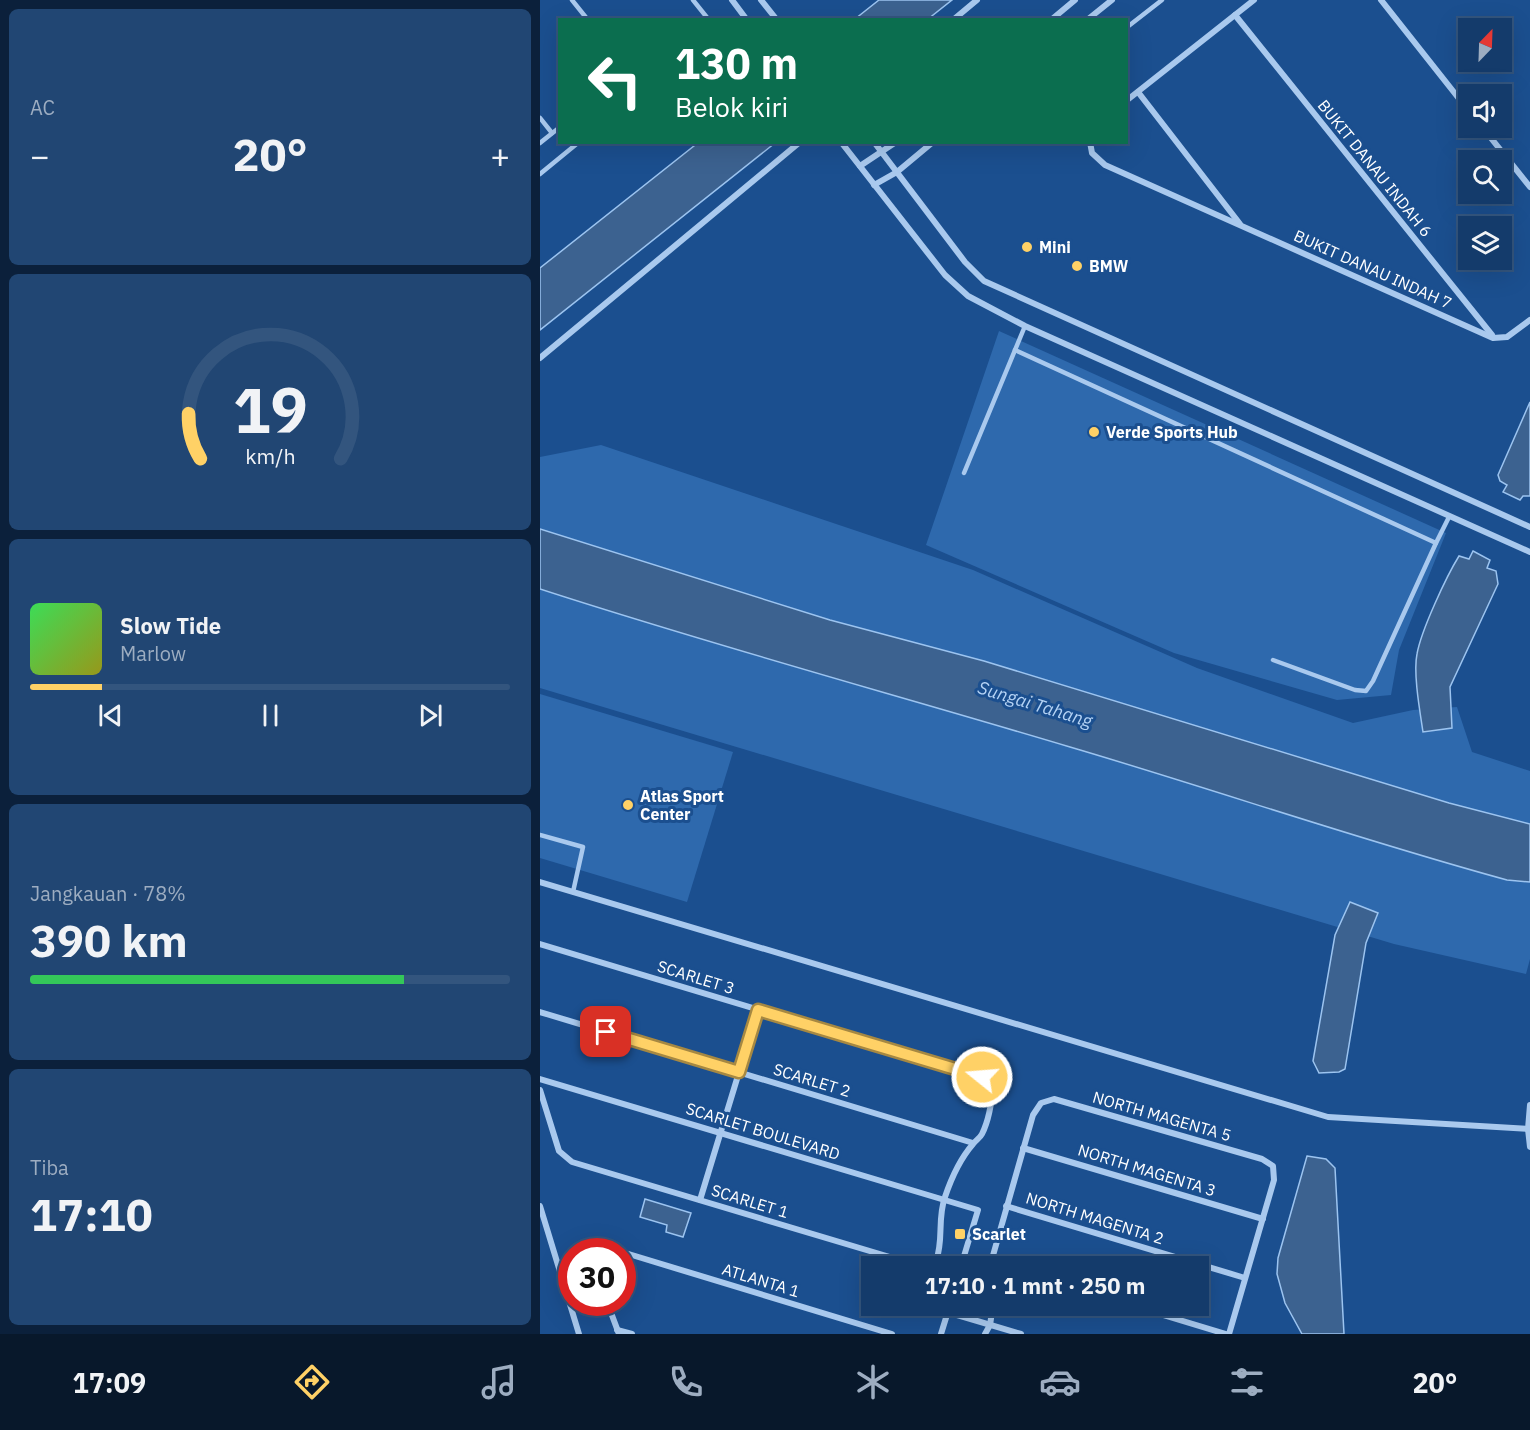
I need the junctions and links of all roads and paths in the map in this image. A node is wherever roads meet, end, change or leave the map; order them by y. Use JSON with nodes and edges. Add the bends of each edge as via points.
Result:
{"nodes":[{"id":1,"x":572,"y":0,"type":"edge"},
{"id":2,"x":693,"y":0,"type":"edge"},
{"id":3,"x":732,"y":0,"type":"edge"},
{"id":4,"x":761,"y":0,"type":"edge"},
{"id":5,"x":977,"y":0,"type":"edge"},
{"id":6,"x":1075,"y":0,"type":"edge"},
{"id":7,"x":1112,"y":0,"type":"edge"},
{"id":8,"x":1162,"y":0,"type":"edge"},
{"id":9,"x":1254,"y":0,"type":"edge"},
{"id":10,"x":1381,"y":0,"type":"edge"},
{"id":11,"x":1235,"y":15,"type":"junction"},
{"id":12,"x":586,"y":18,"type":"edge"},
{"id":13,"x":707,"y":18,"type":"edge"},
{"id":14,"x":746,"y":18,"type":"edge"},
{"id":15,"x":775,"y":18,"type":"edge"},
{"id":16,"x":955,"y":18,"type":"edge"},
{"id":17,"x":1053,"y":18,"type":"edge"},
{"id":18,"x":1090,"y":18,"type":"edge"},
{"id":19,"x":1128,"y":26,"type":"edge"},
{"id":20,"x":1138,"y":92,"type":"junction"},
{"id":21,"x":1458,"y":97,"type":"edge"},
{"id":22,"x":1128,"y":100,"type":"edge"},
{"id":23,"x":540,"y":118,"type":"edge"},
{"id":24,"x":558,"y":128,"type":"edge"},
{"id":25,"x":552,"y":133,"type":"junction"},
{"id":26,"x":1491,"y":138,"type":"edge"},
{"id":27,"x":540,"y":143,"type":"edge"},
{"id":28,"x":577,"y":144,"type":"edge"},
{"id":29,"x":798,"y":144,"type":"edge"},
{"id":30,"x":843,"y":144,"type":"edge"},
{"id":31,"x":876,"y":144,"type":"edge"},
{"id":32,"x":894,"y":144,"type":"edge"},
{"id":33,"x":931,"y":144,"type":"edge"},
{"id":34,"x":1090,"y":144,"type":"edge"},
{"id":35,"x":883,"y":153,"type":"junction"},
{"id":36,"x":860,"y":166,"type":"junction"},
{"id":37,"x":897,"y":172,"type":"junction"},
{"id":38,"x":540,"y":174,"type":"edge"},
{"id":39,"x":874,"y":185,"type":"junction"},
{"id":40,"x":1530,"y":187,"type":"edge"},
{"id":41,"x":1241,"y":225,"type":"junction"},
{"id":42,"x":1530,"y":320,"type":"edge"},
{"id":43,"x":1024,"y":326,"type":"junction"},
{"id":44,"x":1493,"y":338,"type":"junction"},
{"id":45,"x":1015,"y":350,"type":"junction"},
{"id":46,"x":540,"y":358,"type":"edge"},
{"id":47,"x":964,"y":472,"type":"dead end"},
{"id":48,"x":1449,"y":517,"type":"junction"},
{"id":49,"x":1530,"y":527,"type":"edge"},
{"id":50,"x":1437,"y":543,"type":"junction"},
{"id":51,"x":1530,"y":552,"type":"edge"},
{"id":52,"x":1273,"y":660,"type":"dead end"},
{"id":53,"x":540,"y":835,"type":"edge"},
{"id":54,"x":540,"y":882,"type":"edge"},
{"id":55,"x":573,"y":892,"type":"junction"},
{"id":56,"x":540,"y":944,"type":"edge"},
{"id":57,"x":758,"y":1010,"type":"junction"},
{"id":58,"x":540,"y":1012,"type":"edge"},
{"id":59,"x":739,"y":1072,"type":"junction"},
{"id":60,"x":540,"y":1079,"type":"edge"},
{"id":61,"x":540,"y":1090,"type":"edge"},
{"id":62,"x":1530,"y":1105,"type":"edge"},
{"id":63,"x":1529,"y":1129,"type":"edge"},
{"id":64,"x":721,"y":1133,"type":"junction"},
{"id":65,"x":973,"y":1143,"type":"junction"},
{"id":66,"x":1023,"y":1148,"type":"junction"},
{"id":67,"x":1530,"y":1148,"type":"edge"},
{"id":68,"x":700,"y":1200,"type":"junction"},
{"id":69,"x":944,"y":1200,"type":"junction"},
{"id":70,"x":540,"y":1206,"type":"edge"},
{"id":71,"x":1006,"y":1206,"type":"junction"},
{"id":72,"x":1263,"y":1219,"type":"junction"},
{"id":73,"x":636,"y":1256,"type":"edge"},
{"id":74,"x":887,"y":1256,"type":"edge"},
{"id":75,"x":938,"y":1256,"type":"edge"},
{"id":76,"x":964,"y":1256,"type":"edge"},
{"id":77,"x":992,"y":1256,"type":"edge"},
{"id":78,"x":1245,"y":1278,"type":"junction"},
{"id":79,"x":612,"y":1316,"type":"edge"},
{"id":80,"x":946,"y":1316,"type":"edge"},
{"id":81,"x":960,"y":1316,"type":"edge"},
{"id":82,"x":991,"y":1316,"type":"edge"},
{"id":83,"x":1167,"y":1316,"type":"edge"},
{"id":84,"x":990,"y":1325,"type":"junction"},
{"id":85,"x":618,"y":1332,"type":"edge"},
{"id":86,"x":579,"y":1334,"type":"edge"},
{"id":87,"x":632,"y":1334,"type":"edge"},
{"id":88,"x":892,"y":1334,"type":"edge"},
{"id":89,"x":941,"y":1334,"type":"edge"},
{"id":90,"x":985,"y":1334,"type":"edge"},
{"id":91,"x":1021,"y":1334,"type":"edge"},
{"id":92,"x":1227,"y":1334,"type":"edge"}],
"edges":[{"from":1,"to":12,"type":"lane"},
{"from":2,"to":13,"type":"lane"},
{"from":3,"to":14,"type":"street"},
{"from":4,"to":15,"type":"street"},
{"from":5,"to":16,"type":"street"},
{"from":6,"to":17,"type":"street"},
{"from":7,"to":18,"type":"street"},
{"from":8,"to":19,"type":"lane"},
{"from":9,"to":11,"type":"street"},
{"from":10,"to":21,"type":"street"},
{"from":11,"to":20,"type":"street"},
{"from":11,"to":44,"type":"street","name":"BUKIT DANAU INDAH 6"},
{"from":20,"to":22,"type":"street"},
{"from":20,"to":41,"type":"street","name":"BUKIT DANAU INDAH 7"},
{"from":23,"to":25,"type":"lane"},
{"from":24,"to":25,"type":"lane"},
{"from":25,"to":27,"type":"lane"},
{"from":26,"to":40,"type":"street"},
{"from":28,"to":38,"type":"lane"},
{"from":29,"to":46,"type":"street"},
{"from":30,"to":36,"type":"street"},
{"from":31,"to":35,"type":"street"},
{"from":32,"to":35,"type":"street"},
{"from":33,"to":37,"type":"street"},
{"from":34,"to":41,"type":"street","name":"BUKIT DANAU INDAH 7","via":[[1092,153],[1105,165]]},
{"from":35,"to":36,"type":"street"},
{"from":35,"to":37,"type":"street"},
{"from":36,"to":39,"type":"street"},
{"from":37,"to":39,"type":"street"},
{"from":37,"to":49,"type":"street","via":[[984,281]]},
{"from":39,"to":43,"type":"street","via":[[945,275],[968,296]]},
{"from":41,"to":44,"type":"street","name":"BUKIT DANAU INDAH 7"},
{"from":42,"to":44,"type":"street","via":[[1507,338]]},
{"from":43,"to":45,"type":"lane"},
{"from":43,"to":48,"type":"street"},
{"from":45,"to":47,"type":"lane"},
{"from":45,"to":50,"type":"lane"},
{"from":48,"to":50,"type":"lane"},
{"from":48,"to":51,"type":"street"},
{"from":50,"to":52,"type":"lane","via":[[1366,691]]},
{"from":53,"to":55,"type":"lane","via":[[583,847]]},
{"from":54,"to":55,"type":"street"},
{"from":55,"to":63,"type":"street","via":[[1328,1117]]},
{"from":56,"to":57,"type":"street","name":"SCARLET 3"},
{"from":57,"to":59,"type":"street"},
{"from":57,"to":65,"type":"street","name":"SCARLET 3","via":[[982,1077],[993,1084],[993,1098],[982,1136]]},
{"from":58,"to":59,"type":"street","name":"SCARLET 2"},
{"from":59,"to":64,"type":"street"},
{"from":59,"to":65,"type":"street","name":"SCARLET 2"},
{"from":60,"to":64,"type":"street","name":"SCARLET BOULEVARD"},
{"from":61,"to":68,"type":"street","name":"SCARLET 1","via":[[559,1151],[572,1162]]},
{"from":62,"to":63,"type":"street"},
{"from":63,"to":67,"type":"street"},
{"from":64,"to":68,"type":"street"},
{"from":64,"to":69,"type":"street","name":"SCARLET BOULEVARD"},
{"from":65,"to":69,"type":"street","via":[[953,1175]]},
{"from":66,"to":71,"type":"street"},
{"from":66,"to":72,"type":"street","name":"NORTH MAGENTA 3"},
{"from":66,"to":72,"type":"street","name":"NORTH MAGENTA 5","via":[[1037,1109],[1041,1103],[1054,1099],[1262,1159],[1273,1166],[1274,1180]]},
{"from":68,"to":74,"type":"street","name":"SCARLET 1"},
{"from":69,"to":75,"type":"street"},
{"from":69,"to":76,"type":"street","name":"SCARLET BOULEVARD","via":[[978,1210]]},
{"from":70,"to":86,"type":"street"},
{"from":71,"to":77,"type":"street"},
{"from":71,"to":78,"type":"street","name":"NORTH MAGENTA 2"},
{"from":72,"to":78,"type":"street"},
{"from":73,"to":88,"type":"street","name":"ATLANTA 1"},
{"from":78,"to":92,"type":"street"},
{"from":79,"to":85,"type":"street"},
{"from":80,"to":89,"type":"street"},
{"from":81,"to":84,"type":"street"},
{"from":82,"to":84,"type":"street"},
{"from":83,"to":92,"type":"street"},
{"from":84,"to":90,"type":"street"},
{"from":84,"to":91,"type":"street"},
{"from":85,"to":87,"type":"street"}]}
